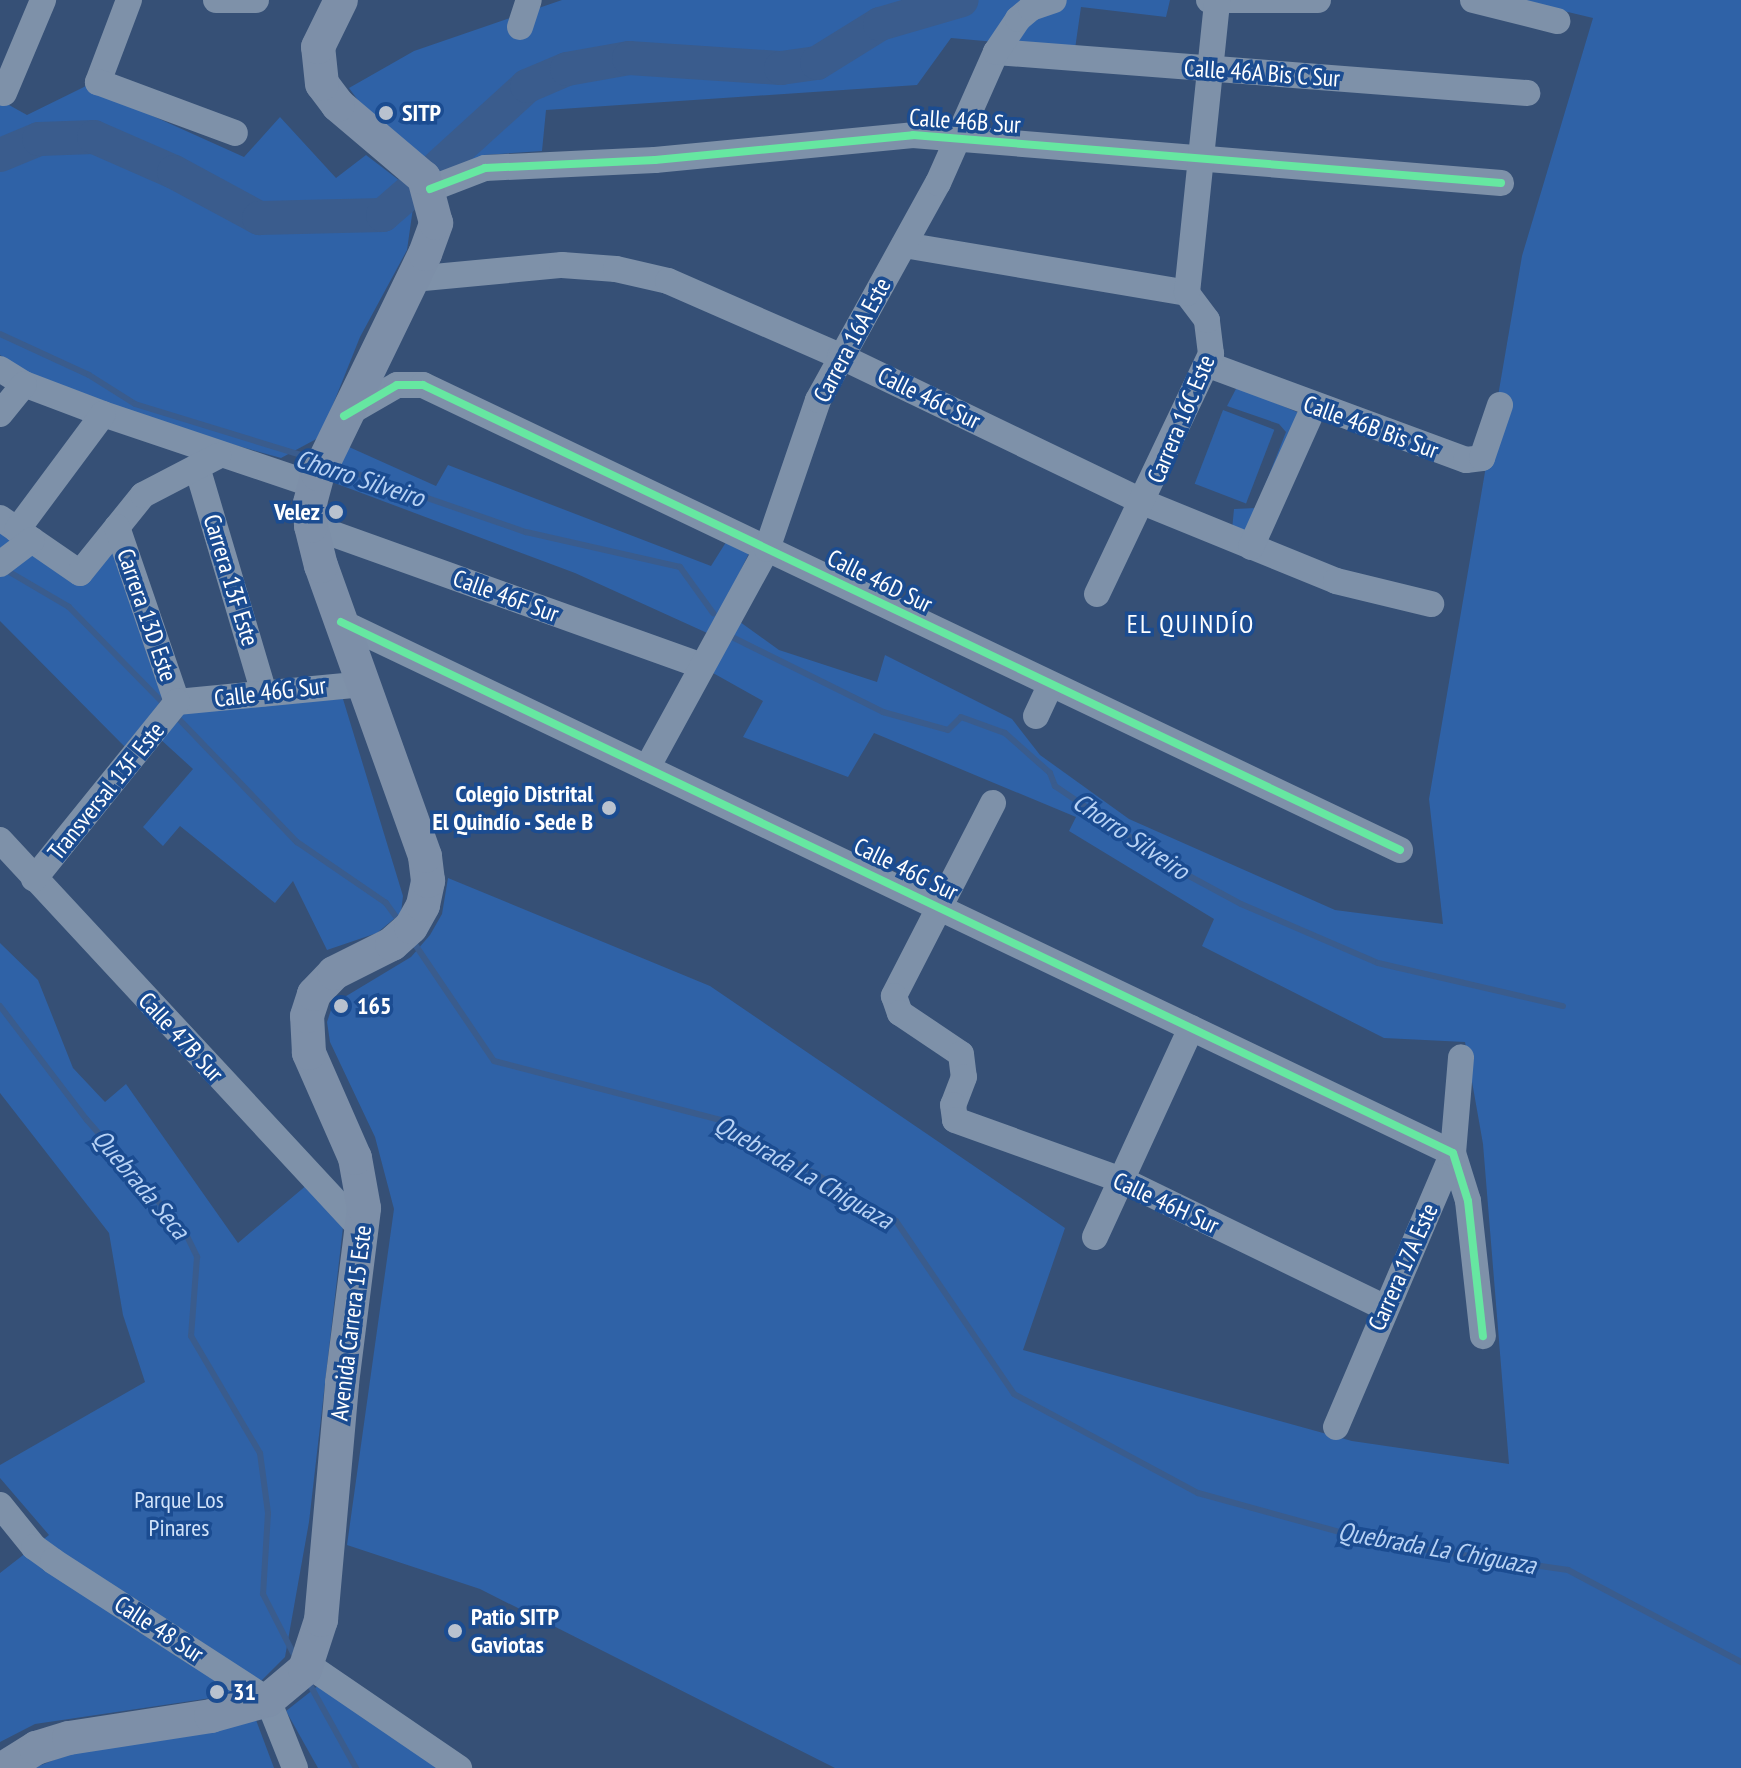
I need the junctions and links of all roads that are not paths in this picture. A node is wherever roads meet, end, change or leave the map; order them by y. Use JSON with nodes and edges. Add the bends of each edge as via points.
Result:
{"nodes":[{"id":1,"x":43,"y":0,"type":"edge"},
{"id":2,"x":129,"y":0,"type":"edge"},
{"id":3,"x":216,"y":0,"type":"edge"},
{"id":4,"x":256,"y":0,"type":"edge"},
{"id":5,"x":341,"y":0,"type":"edge"},
{"id":6,"x":529,"y":0,"type":"edge"},
{"id":7,"x":1209,"y":0,"type":"edge"},
{"id":8,"x":1318,"y":0,"type":"edge"},
{"id":9,"x":1473,"y":0,"type":"edge"},
{"id":10,"x":1217,"y":1,"type":"edge"},
{"id":11,"x":1042,"y":4,"type":"edge"},
{"id":12,"x":1557,"y":21,"type":"dead end"},
{"id":13,"x":520,"y":27,"type":"dead end"},
{"id":14,"x":996,"y":52,"type":"junction"},
{"id":15,"x":1210,"y":69,"type":"junction"},
{"id":16,"x":4,"y":93,"type":"dead end"},
{"id":17,"x":1527,"y":93,"type":"dead end"},
{"id":18,"x":235,"y":133,"type":"dead end"},
{"id":19,"x":961,"y":138,"type":"junction"},
{"id":20,"x":1200,"y":162,"type":"junction"},
{"id":21,"x":1501,"y":183,"type":"dead end"},
{"id":22,"x":430,"y":189,"type":"junction"},
{"id":23,"x":904,"y":245,"type":"junction"},
{"id":24,"x":413,"y":279,"type":"junction"},
{"id":25,"x":1187,"y":293,"type":"junction"},
{"id":26,"x":840,"y":356,"type":"junction"},
{"id":27,"x":1209,"y":365,"type":"junction"},
{"id":28,"x":0,"y":369,"type":"edge"},
{"id":29,"x":24,"y":384,"type":"junction"},
{"id":30,"x":1500,"y":405,"type":"dead end"},
{"id":31,"x":1314,"y":407,"type":"junction"},
{"id":32,"x":0,"y":414,"type":"edge"},
{"id":33,"x":103,"y":414,"type":"junction"},
{"id":34,"x":327,"y":455,"type":"junction"},
{"id":35,"x":207,"y":462,"type":"junction"},
{"id":36,"x":1145,"y":503,"type":"junction"},
{"id":37,"x":311,"y":526,"type":"junction"},
{"id":38,"x":117,"y":527,"type":"junction"},
{"id":39,"x":16,"y":529,"type":"edge"},
{"id":40,"x":1251,"y":547,"type":"junction"},
{"id":41,"x":767,"y":549,"type":"junction"},
{"id":42,"x":0,"y":564,"type":"edge"},
{"id":43,"x":1097,"y":594,"type":"dead end"},
{"id":44,"x":1431,"y":604,"type":"dead end"},
{"id":45,"x":341,"y":622,"type":"junction"},
{"id":46,"x":701,"y":666,"type":"junction"},
{"id":47,"x":363,"y":684,"type":"junction"},
{"id":48,"x":1050,"y":686,"type":"junction"},
{"id":49,"x":264,"y":693,"type":"junction"},
{"id":50,"x":177,"y":702,"type":"junction"},
{"id":51,"x":1036,"y":716,"type":"dead end"},
{"id":52,"x":647,"y":768,"type":"junction"},
{"id":53,"x":993,"y":803,"type":"dead end"},
{"id":54,"x":0,"y":840,"type":"edge"},
{"id":55,"x":1400,"y":850,"type":"dead end"},
{"id":56,"x":34,"y":879,"type":"junction"},
{"id":57,"x":942,"y":909,"type":"junction"},
{"id":58,"x":1191,"y":1028,"type":"junction"},
{"id":59,"x":1461,"y":1057,"type":"dead end"},
{"id":60,"x":1453,"y":1153,"type":"junction"},
{"id":61,"x":1124,"y":1181,"type":"junction"},
{"id":62,"x":364,"y":1232,"type":"junction"},
{"id":63,"x":1095,"y":1237,"type":"dead end"},
{"id":64,"x":1384,"y":1307,"type":"junction"},
{"id":65,"x":1483,"y":1336,"type":"dead end"},
{"id":66,"x":1336,"y":1427,"type":"dead end"},
{"id":67,"x":0,"y":1505,"type":"edge"},
{"id":68,"x":308,"y":1665,"type":"junction"},
{"id":69,"x":268,"y":1700,"type":"junction"},
{"id":70,"x":4,"y":1768,"type":"edge"},
{"id":71,"x":295,"y":1768,"type":"edge"},
{"id":72,"x":459,"y":1768,"type":"edge"}],
"edges":[{"from":1,"to":16,"type":"street"},
{"from":2,"to":18,"type":"street","via":[[98,82]]},
{"from":3,"to":4,"type":"street"},
{"from":5,"to":22,"type":"main road","via":[[318,47],[322,84],[338,105],[417,170]]},
{"from":6,"to":13,"type":"street"},
{"from":7,"to":10,"type":"street"},
{"from":8,"to":10,"type":"street"},
{"from":9,"to":12,"type":"street"},
{"from":10,"to":15,"type":"street"},
{"from":11,"to":14,"type":"street","name":"Carrera 16A Este"},
{"from":14,"to":15,"type":"street","name":"Calle 46A Bis C Sur"},
{"from":14,"to":19,"type":"street","name":"Carrera 16A Este"},
{"from":15,"to":17,"type":"street","name":"Calle 46A Bis C Sur"},
{"from":15,"to":20,"type":"street"},
{"from":19,"to":20,"type":"street","name":"Calle 46B Sur"},
{"from":19,"to":22,"type":"street","name":"Calle 46B Sur","via":[[889,136],[655,160],[485,168]]},
{"from":19,"to":23,"type":"street","name":"Carrera 16A Este"},
{"from":20,"to":21,"type":"street","name":"Calle 46B Sur"},
{"from":20,"to":25,"type":"street"},
{"from":22,"to":24,"type":"main road","name":"Avenida Carrera 15 Este","via":[[436,223]]},
{"from":23,"to":25,"type":"street"},
{"from":23,"to":26,"type":"street","name":"Carrera 16A Este"},
{"from":24,"to":26,"type":"street","name":"Calle 46C Sur","via":[[562,265],[616,269],[694,290]]},
{"from":24,"to":34,"type":"main road","name":"Avenida Carrera 15 Este"},
{"from":25,"to":27,"type":"street","name":"Carrera 16C Este","via":[[1207,320]]},
{"from":26,"to":36,"type":"street","name":"Calle 46C Sur"},
{"from":26,"to":41,"type":"street","name":"Carrera 16A Este","via":[[818,400]]},
{"from":27,"to":31,"type":"street","name":"Calle 46B Bis Sur"},
{"from":27,"to":36,"type":"street","name":"Carrera 16C Este"},
{"from":28,"to":29,"type":"street"},
{"from":29,"to":32,"type":"street"},
{"from":29,"to":33,"type":"street"},
{"from":30,"to":31,"type":"street","name":"Calle 46B Bis Sur","via":[[1482,458],[1466,460]]},
{"from":31,"to":40,"type":"street"},
{"from":33,"to":35,"type":"street"},
{"from":33,"to":39,"type":"street"},
{"from":34,"to":35,"type":"street"},
{"from":34,"to":37,"type":"main road","name":"Avenida Carrera 15 Este"},
{"from":34,"to":41,"type":"street","name":"Calle 46D Sur","via":[[397,385],[423,385]]},
{"from":35,"to":38,"type":"street","via":[[143,495]]},
{"from":35,"to":49,"type":"street","name":"Carrera 13F Este"},
{"from":36,"to":40,"type":"street","name":"Calle 46C Sur"},
{"from":36,"to":43,"type":"street","name":"Carrera 16C Este"},
{"from":37,"to":45,"type":"main road","name":"Avenida Carrera 15 Este"},
{"from":37,"to":46,"type":"street","name":"Calle 46F Sur"},
{"from":38,"to":39,"type":"street","via":[[80,573]]},
{"from":38,"to":50,"type":"street","name":"Carrera 13D Este"},
{"from":39,"to":42,"type":"street"},
{"from":40,"to":44,"type":"street","name":"Calle 46C Sur","via":[[1336,581]]},
{"from":41,"to":46,"type":"street","name":"Carrera 16A Este"},
{"from":41,"to":48,"type":"street","name":"Calle 46D Sur"},
{"from":45,"to":47,"type":"main road","name":"Avenida Carrera 15 Este"},
{"from":45,"to":52,"type":"street","name":"Calle 46G Sur"},
{"from":46,"to":52,"type":"street","name":"Carrera 16A Este"},
{"from":47,"to":49,"type":"street","name":"Calle 46G Sur"},
{"from":47,"to":62,"type":"main road","name":"Avenida Carrera 15 Este","via":[[427,868],[423,905],[407,932],[334,973],[314,994],[307,1016],[309,1053],[360,1175]]},
{"from":48,"to":51,"type":"street"},
{"from":48,"to":55,"type":"street","name":"Calle 46D Sur"},
{"from":49,"to":50,"type":"street","name":"Calle 46G Sur"},
{"from":50,"to":56,"type":"street","name":"Transversal 13F Este"},
{"from":52,"to":57,"type":"street","name":"Calle 46G Sur"},
{"from":53,"to":57,"type":"street"},
{"from":54,"to":56,"type":"street","name":"Calle 47B Sur"},
{"from":56,"to":62,"type":"street","name":"Calle 47B Sur"},
{"from":57,"to":58,"type":"street","name":"Calle 46G Sur"},
{"from":57,"to":61,"type":"street","name":"Calle 46H Sur","via":[[896,985],[900,1013],[961,1054],[964,1077],[953,1105],[955,1120]]},
{"from":58,"to":60,"type":"street","name":"Calle 46G Sur"},
{"from":58,"to":61,"type":"street"},
{"from":59,"to":60,"type":"street","name":"Carrera 17A Este"},
{"from":60,"to":64,"type":"street","name":"Carrera 17A Este"},
{"from":60,"to":65,"type":"street","via":[[1468,1201]]},
{"from":61,"to":63,"type":"street"},
{"from":61,"to":64,"type":"street","name":"Calle 46H Sur"},
{"from":62,"to":68,"type":"main road","name":"Avenida Carrera 15 Este","via":[[342,1383],[321,1620]]},
{"from":64,"to":66,"type":"street","name":"Carrera 17A Este"},
{"from":67,"to":69,"type":"street","name":"Calle 48 Sur","via":[[34,1547],[53,1561]]},
{"from":68,"to":69,"type":"main road"},
{"from":68,"to":72,"type":"street"},
{"from":69,"to":70,"type":"main road","via":[[211,1716],[69,1738],[36,1748]]},
{"from":69,"to":71,"type":"street"}]}
